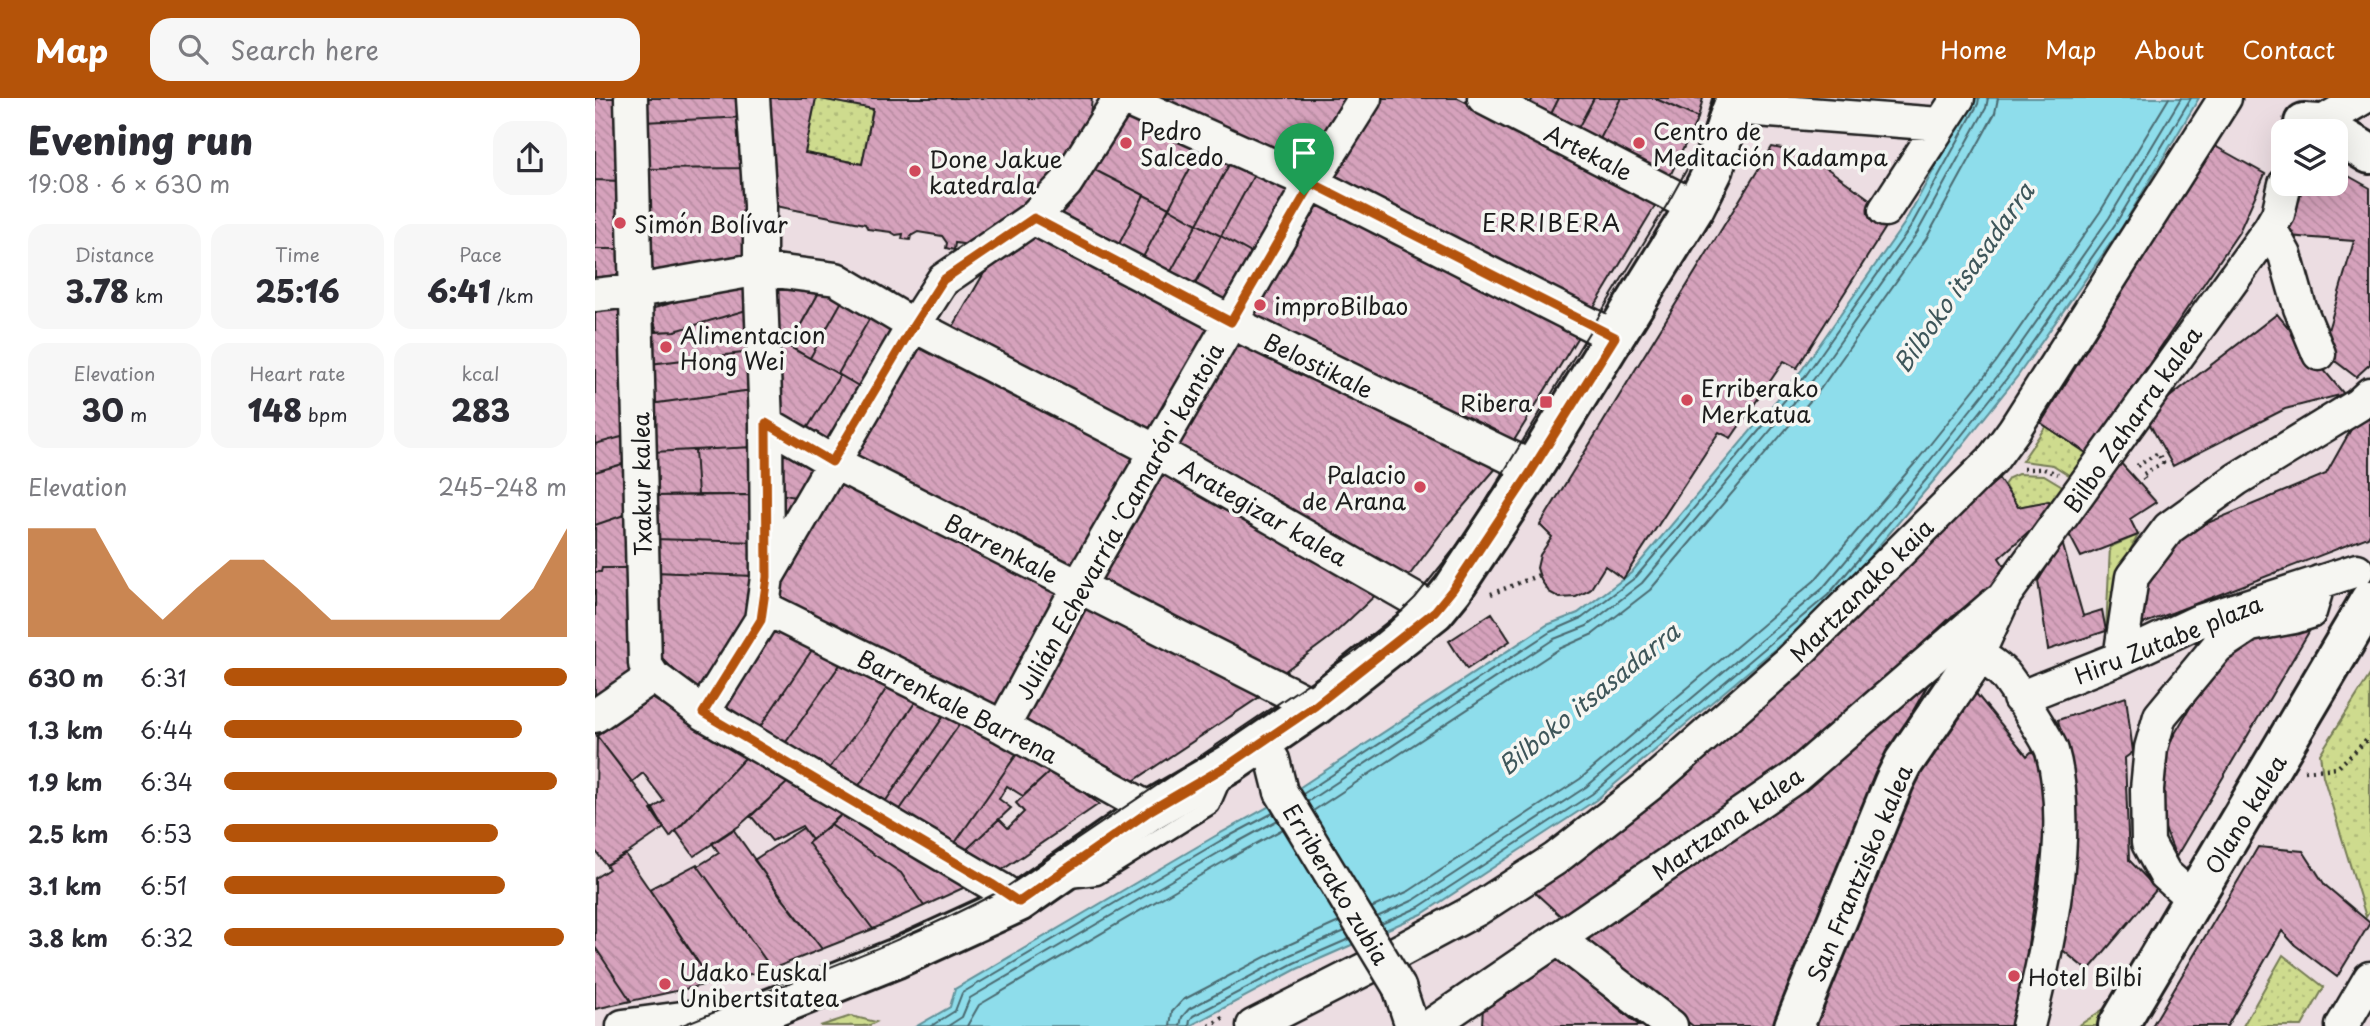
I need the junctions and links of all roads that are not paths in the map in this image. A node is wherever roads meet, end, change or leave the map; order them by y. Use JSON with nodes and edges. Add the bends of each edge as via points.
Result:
{"nodes":[{"id":1,"x":631,"y":98,"type":"edge"},
{"id":2,"x":753,"y":98,"type":"edge"},
{"id":3,"x":1121,"y":98,"type":"edge"},
{"id":4,"x":1365,"y":98,"type":"edge"},
{"id":5,"x":1484,"y":98,"type":"edge"},
{"id":6,"x":1958,"y":98,"type":"edge"},
{"id":7,"x":2225,"y":98,"type":"edge"},
{"id":8,"x":2363,"y":98,"type":"edge"},
{"id":9,"x":1733,"y":103,"type":"edge"},
{"id":10,"x":2322,"y":119,"type":"edge"},
{"id":11,"x":1940,"y":124,"type":"junction"},
{"id":12,"x":2348,"y":142,"type":"edge"},
{"id":13,"x":2370,"y":154,"type":"edge"},
{"id":14,"x":1312,"y":183,"type":"junction"},
{"id":15,"x":2282,"y":196,"type":"edge"},
{"id":16,"x":1695,"y":207,"type":"junction"},
{"id":17,"x":1885,"y":210,"type":"dead end"},
{"id":18,"x":1034,"y":218,"type":"junction"},
{"id":19,"x":2270,"y":228,"type":"junction"},
{"id":20,"x":760,"y":269,"type":"junction"},
{"id":21,"x":637,"y":290,"type":"junction"},
{"id":22,"x":595,"y":295,"type":"edge"},
{"id":23,"x":1231,"y":322,"type":"junction"},
{"id":24,"x":913,"y":325,"type":"junction"},
{"id":25,"x":1615,"y":337,"type":"junction"},
{"id":26,"x":2319,"y":354,"type":"dead end"},
{"id":27,"x":2370,"y":394,"type":"edge"},
{"id":28,"x":766,"y":423,"type":"junction"},
{"id":29,"x":1158,"y":452,"type":"junction"},
{"id":30,"x":832,"y":462,"type":"junction"},
{"id":31,"x":1533,"y":468,"type":"junction"},
{"id":32,"x":2319,"y":582,"type":"junction"},
{"id":33,"x":2363,"y":585,"type":"edge"},
{"id":34,"x":1078,"y":587,"type":"junction"},
{"id":35,"x":765,"y":592,"type":"junction"},
{"id":36,"x":2005,"y":595,"type":"junction"},
{"id":37,"x":1435,"y":611,"type":"junction"},
{"id":38,"x":2356,"y":639,"type":"edge"},
{"id":39,"x":1978,"y":654,"type":"junction"},
{"id":40,"x":2120,"y":658,"type":"junction"},
{"id":41,"x":653,"y":676,"type":"junction"},
{"id":42,"x":2019,"y":698,"type":"junction"},
{"id":43,"x":1315,"y":706,"type":"junction"},
{"id":44,"x":703,"y":713,"type":"junction"},
{"id":45,"x":595,"y":716,"type":"edge"},
{"id":46,"x":1003,"y":727,"type":"junction"},
{"id":47,"x":1262,"y":743,"type":"junction"},
{"id":48,"x":1230,"y":764,"type":"junction"},
{"id":49,"x":1151,"y":810,"type":"junction"},
{"id":50,"x":1051,"y":881,"type":"junction"},
{"id":51,"x":2193,"y":899,"type":"junction"},
{"id":52,"x":1019,"y":902,"type":"junction"},
{"id":53,"x":1558,"y":939,"type":"junction"},
{"id":54,"x":2370,"y":978,"type":"edge"},
{"id":55,"x":732,"y":1023,"type":"edge"},
{"id":56,"x":623,"y":1026,"type":"edge"},
{"id":57,"x":1252,"y":1026,"type":"edge"},
{"id":58,"x":1412,"y":1026,"type":"edge"},
{"id":59,"x":1430,"y":1026,"type":"edge"},
{"id":60,"x":1671,"y":1026,"type":"edge"},
{"id":61,"x":1794,"y":1026,"type":"edge"},
{"id":62,"x":2028,"y":1026,"type":"edge"},
{"id":63,"x":2118,"y":1026,"type":"edge"},
{"id":64,"x":2342,"y":1026,"type":"edge"}],
"edges":[{"from":1,"to":21,"type":"street","name":"Txakur kalea"},
{"from":2,"to":20,"type":"street"},
{"from":3,"to":14,"type":"street"},
{"from":3,"to":18,"type":"street","via":[[1066,183]]},
{"from":4,"to":14,"type":"street","name":"Julián Echevarría 'Camarón' kantoia"},
{"from":5,"to":16,"type":"street","name":"Artekale"},
{"from":6,"to":11,"type":"street"},
{"from":7,"to":57,"type":"street","name":"Martzanako kaia","via":[[1992,460],[1789,662],[1648,786],[1555,859],[1476,910]]},
{"from":8,"to":10,"type":"street"},
{"from":9,"to":11,"type":"street"},
{"from":9,"to":16,"type":"street","via":[[1713,170]]},
{"from":11,"to":17,"type":"street"},
{"from":12,"to":13,"type":"street"},
{"from":14,"to":23,"type":"street","name":"Julián Echevarría 'Camarón' kantoia"},
{"from":14,"to":25,"type":"street"},
{"from":15,"to":19,"type":"street","name":"Bilbo Zaharra kalea"},
{"from":16,"to":25,"type":"street"},
{"from":18,"to":23,"type":"street","name":"Belostikale"},
{"from":18,"to":24,"type":"street","via":[[943,280]]},
{"from":19,"to":26,"type":"street","via":[[2285,255]]},
{"from":19,"to":36,"type":"street","name":"Bilbo Zaharra kalea"},
{"from":20,"to":21,"type":"street","name":"Arategizar kalea"},
{"from":20,"to":24,"type":"street","name":"Arategizar kalea","via":[[836,279]]},
{"from":20,"to":28,"type":"street"},
{"from":21,"to":22,"type":"street","name":"Arategizar kalea"},
{"from":21,"to":41,"type":"street","name":"Txakur kalea","via":[[645,664]]},
{"from":23,"to":29,"type":"street","name":"Julián Echevarría 'Camarón' kantoia"},
{"from":23,"to":31,"type":"street","name":"Belostikale"},
{"from":24,"to":29,"type":"street","name":"Arategizar kalea"},
{"from":24,"to":30,"type":"street"},
{"from":25,"to":31,"type":"street"},
{"from":27,"to":40,"type":"street","via":[[2169,528],[2132,577]]},
{"from":28,"to":30,"type":"street","name":"Barrenkale"},
{"from":28,"to":35,"type":"street"},
{"from":29,"to":34,"type":"street","name":"Julián Echevarría 'Camarón' kantoia"},
{"from":29,"to":37,"type":"street","name":"Arategizar kalea"},
{"from":30,"to":34,"type":"street","name":"Barrenkale"},
{"from":30,"to":35,"type":"street"},
{"from":31,"to":37,"type":"street"},
{"from":32,"to":33,"type":"street","name":"Hiru Zutabe plaza"},
{"from":32,"to":40,"type":"street","name":"Hiru Zutabe plaza","via":[[2197,622]]},
{"from":32,"to":51,"type":"street","name":"Hiru Zutabe plaza","via":[[2310,612],[2250,625],[2217,647],[2160,716],[2147,789],[2148,844],[2165,874]]},
{"from":33,"to":38,"type":"street","name":"Olano kalea"},
{"from":34,"to":43,"type":"street","name":"Barrenkale"},
{"from":34,"to":46,"type":"street","name":"Julián Echevarría 'Camarón' kantoia"},
{"from":35,"to":44,"type":"street","via":[[761,620]]},
{"from":35,"to":46,"type":"street","name":"Barrenkale Barrena"},
{"from":36,"to":39,"type":"street","name":"Bilbo Zaharra kalea"},
{"from":36,"to":53,"type":"street","name":"Martzana kalea","via":[[1795,777]]},
{"from":37,"to":43,"type":"street"},
{"from":38,"to":51,"type":"street","name":"Olano kalea"},
{"from":39,"to":42,"type":"street","via":[[2003,673]]},
{"from":39,"to":61,"type":"street","name":"San Frantzisko kalea","via":[[1893,782]]},
{"from":40,"to":42,"type":"street","name":"Hiru Zutabe plaza"},
{"from":41,"to":44,"type":"street"},
{"from":41,"to":45,"type":"street"},
{"from":42,"to":62,"type":"street","via":[[2051,748],[2060,812],[2046,952]]},
{"from":43,"to":47,"type":"street"},
{"from":44,"to":52,"type":"street"},
{"from":46,"to":49,"type":"street","name":"Barrenkale Barrena"},
{"from":47,"to":48,"type":"street"},
{"from":47,"to":58,"type":"street","name":"Erriberako zubia","bridge":true,"via":[[1273,760],[1281,792],[1399,987]]},
{"from":48,"to":49,"type":"street"},
{"from":48,"to":50,"type":"lane","via":[[1211,805],[1097,876]]},
{"from":49,"to":50,"type":"street"},
{"from":50,"to":52,"type":"street"},
{"from":51,"to":63,"type":"street","name":"Olano kalea"},
{"from":52,"to":55,"type":"street","via":[[897,958]]},
{"from":53,"to":59,"type":"street","name":"Martzana kalea"},
{"from":53,"to":60,"type":"street"},
{"from":54,"to":64,"type":"street"},
{"from":55,"to":56,"type":"street","via":[[706,1015]]}]}
